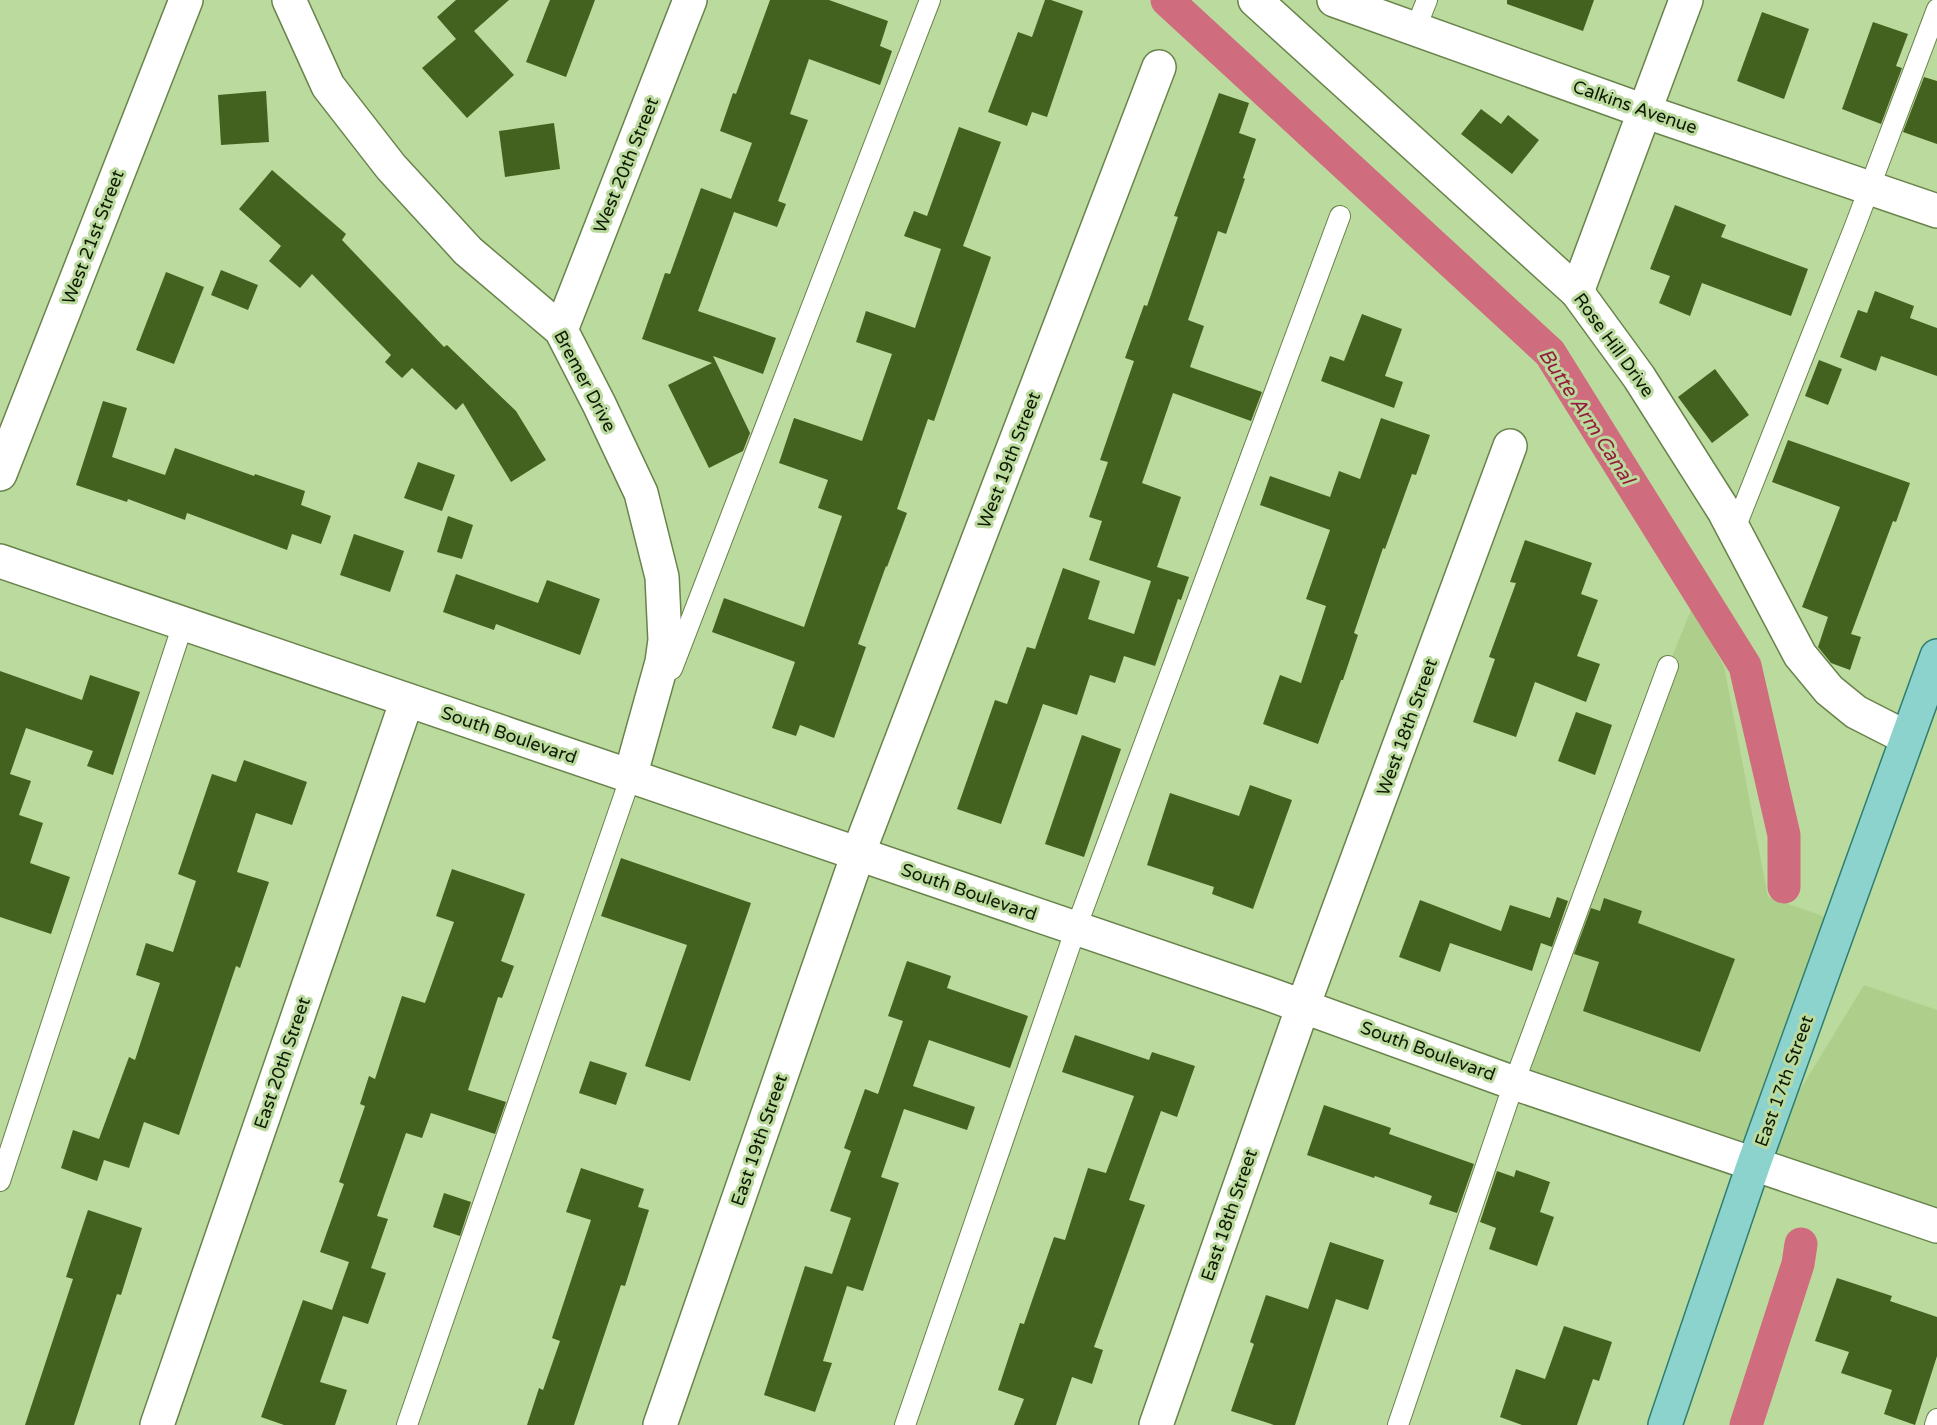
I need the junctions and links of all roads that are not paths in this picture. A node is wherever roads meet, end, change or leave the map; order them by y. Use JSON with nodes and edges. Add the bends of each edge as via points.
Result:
{"nodes":[{"id":1,"x":186,"y":0,"type":"edge"},
{"id":2,"x":290,"y":0,"type":"edge"},
{"id":3,"x":690,"y":0,"type":"edge"},
{"id":4,"x":930,"y":0,"type":"edge"},
{"id":5,"x":1255,"y":0,"type":"edge"},
{"id":6,"x":1334,"y":0,"type":"edge"},
{"id":7,"x":1427,"y":0,"type":"edge"},
{"id":8,"x":1686,"y":0,"type":"edge"},
{"id":9,"x":1937,"y":9,"type":"edge"},
{"id":10,"x":1415,"y":30,"type":"junction"},
{"id":11,"x":1159,"y":67,"type":"dead end"},
{"id":12,"x":1644,"y":111,"type":"junction"},
{"id":13,"x":1870,"y":188,"type":"junction"},
{"id":14,"x":1937,"y":211,"type":"edge"},
{"id":15,"x":1340,"y":216,"type":"dead end"},
{"id":16,"x":1577,"y":292,"type":"junction"},
{"id":17,"x":561,"y":330,"type":"junction"},
{"id":18,"x":1510,"y":446,"type":"dead end"},
{"id":19,"x":0,"y":474,"type":"edge"},
{"id":20,"x":1734,"y":531,"type":"junction"},
{"id":21,"x":0,"y":561,"type":"edge"},
{"id":22,"x":183,"y":624,"type":"junction"},
{"id":23,"x":1937,"y":656,"type":"edge"},
{"id":24,"x":1668,"y":666,"type":"dead end"},
{"id":25,"x":407,"y":700,"type":"junction"},
{"id":26,"x":1907,"y":738,"type":"junction"},
{"id":27,"x":630,"y":777,"type":"junction"},
{"id":28,"x":858,"y":854,"type":"junction"},
{"id":29,"x":1076,"y":928,"type":"junction"},
{"id":30,"x":1303,"y":1006,"type":"junction"},
{"id":31,"x":1514,"y":1083,"type":"junction"},
{"id":32,"x":1753,"y":1166,"type":"junction"},
{"id":33,"x":0,"y":1181,"type":"edge"},
{"id":34,"x":1937,"y":1226,"type":"edge"},
{"id":35,"x":1937,"y":1419,"type":"edge"},
{"id":36,"x":157,"y":1425,"type":"edge"},
{"id":37,"x":407,"y":1425,"type":"edge"},
{"id":38,"x":660,"y":1425,"type":"edge"},
{"id":39,"x":905,"y":1425,"type":"edge"},
{"id":40,"x":1156,"y":1425,"type":"edge"},
{"id":41,"x":1398,"y":1425,"type":"edge"},
{"id":42,"x":1665,"y":1425,"type":"edge"},
{"id":43,"x":1935,"y":1425,"type":"edge"}],
"edges":[{"from":1,"to":19,"type":"street","name":"West 21st Street"},
{"from":2,"to":17,"type":"street","name":"Bremer Drive","via":[[328,86],[391,168],[468,251]]},
{"from":3,"to":17,"type":"street","name":"West 20th Street"},
{"from":4,"to":27,"type":"lane"},
{"from":5,"to":16,"type":"street","name":"Rose Hill Drive"},
{"from":6,"to":10,"type":"street","name":"Calkins Avenue"},
{"from":7,"to":10,"type":"lane"},
{"from":8,"to":12,"type":"street"},
{"from":9,"to":13,"type":"lane"},
{"from":10,"to":12,"type":"street","name":"Calkins Avenue"},
{"from":11,"to":28,"type":"street","name":"West 19th Street"},
{"from":12,"to":13,"type":"street","name":"Calkins Avenue"},
{"from":12,"to":16,"type":"street"},
{"from":13,"to":14,"type":"street","name":"Calkins Avenue"},
{"from":13,"to":20,"type":"lane"},
{"from":15,"to":29,"type":"lane"},
{"from":16,"to":20,"type":"street","name":"Rose Hill Drive","via":[[1639,377]]},
{"from":17,"to":27,"type":"street","name":"Bremer Drive","via":[[640,493],[662,577],[662,662]]},
{"from":18,"to":30,"type":"street","name":"West 18th Street"},
{"from":20,"to":26,"type":"street","name":"Rose Hill Drive","via":[[1800,655],[1829,690],[1856,712]]},
{"from":21,"to":22,"type":"street","name":"South Boulevard"},
{"from":22,"to":25,"type":"street","name":"South Boulevard"},
{"from":22,"to":33,"type":"lane"},
{"from":23,"to":26,"type":"main road","name":"East 17th Street"},
{"from":24,"to":31,"type":"lane"},
{"from":25,"to":27,"type":"street","name":"South Boulevard"},
{"from":25,"to":36,"type":"street","name":"East 20th Street"},
{"from":26,"to":32,"type":"main road","name":"East 17th Street"},
{"from":27,"to":28,"type":"street","name":"South Boulevard"},
{"from":27,"to":37,"type":"lane"},
{"from":28,"to":29,"type":"street","name":"South Boulevard"},
{"from":28,"to":38,"type":"street","name":"East 19th Street"},
{"from":29,"to":30,"type":"street","name":"South Boulevard"},
{"from":29,"to":39,"type":"lane"},
{"from":30,"to":31,"type":"street","name":"South Boulevard"},
{"from":30,"to":40,"type":"street","name":"East 18th Street"},
{"from":31,"to":32,"type":"street","name":"South Boulevard"},
{"from":31,"to":41,"type":"lane"},
{"from":32,"to":34,"type":"street","name":"South Boulevard"},
{"from":32,"to":42,"type":"main road","name":"East 17th Street"},
{"from":35,"to":43,"type":"lane"}]}
